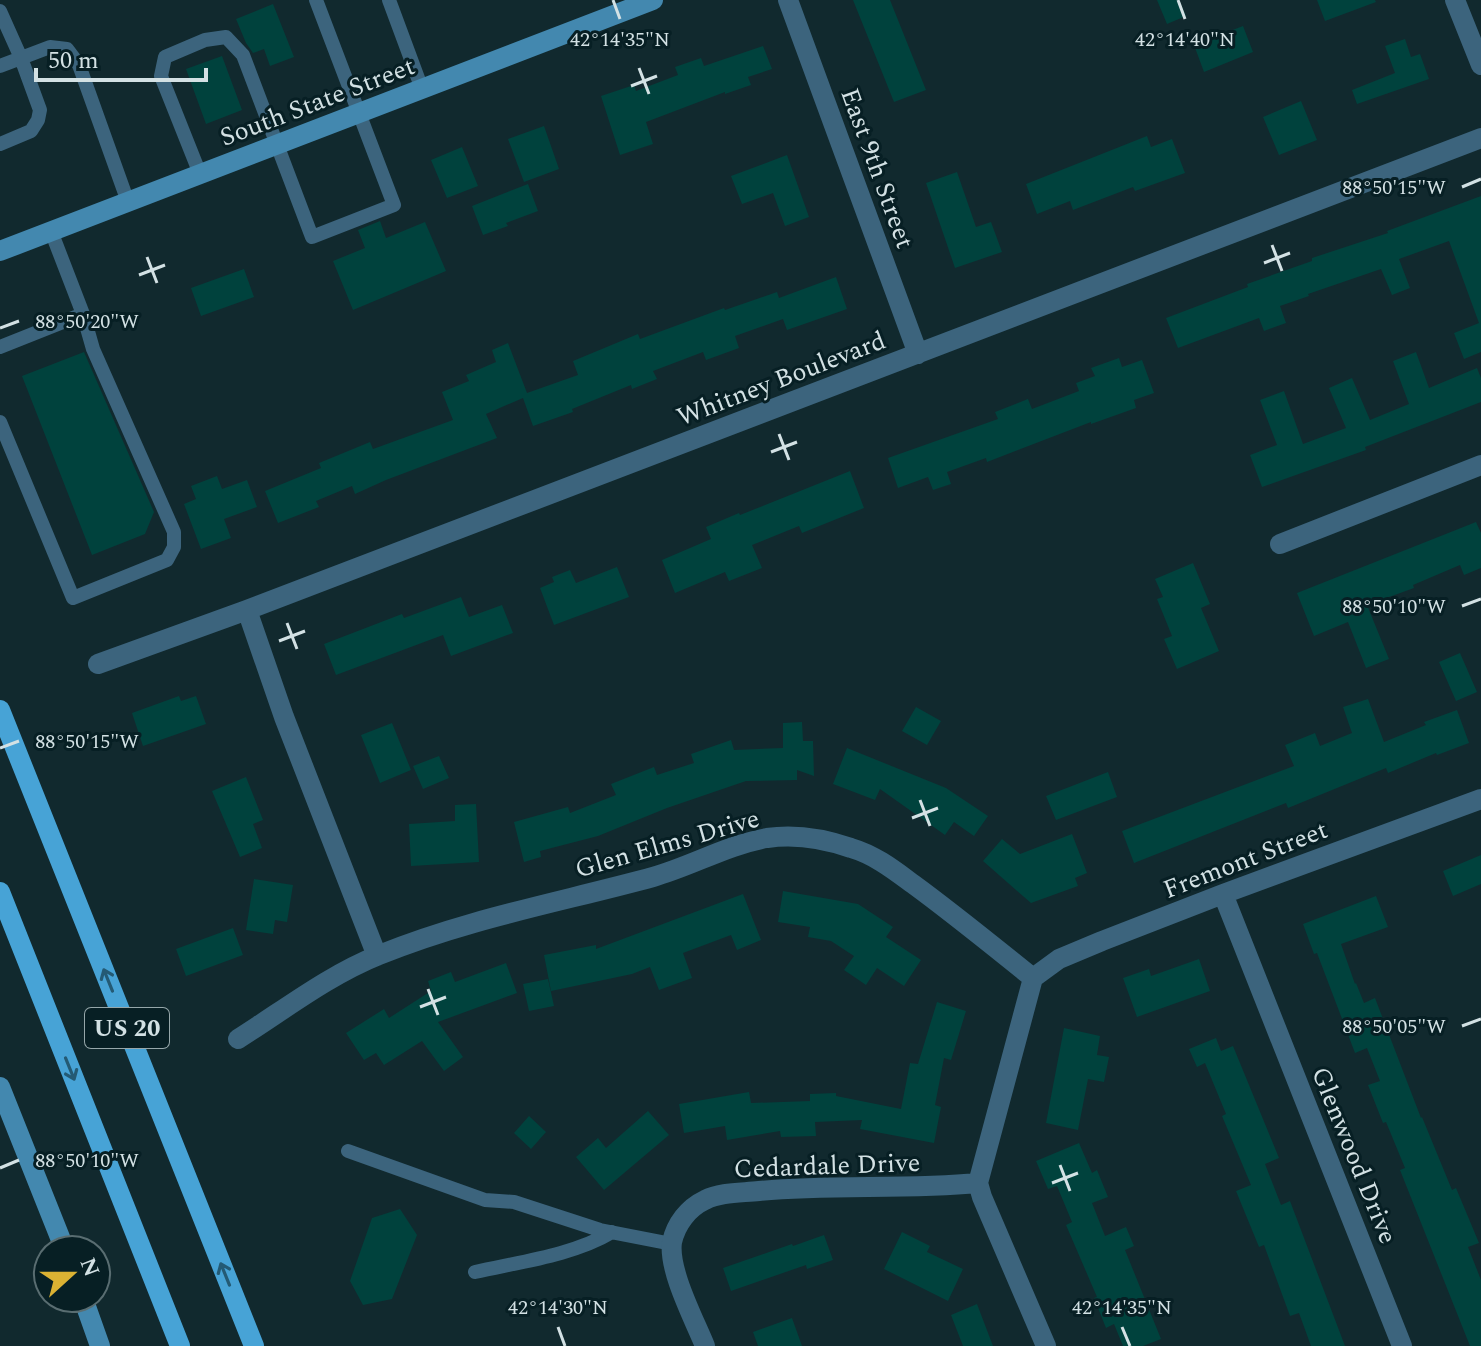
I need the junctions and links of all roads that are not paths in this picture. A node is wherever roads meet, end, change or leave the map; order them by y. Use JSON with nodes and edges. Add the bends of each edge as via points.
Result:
{"nodes":[{"id":1,"x":316,"y":0,"type":"edge"},
{"id":2,"x":389,"y":0,"type":"edge"},
{"id":3,"x":653,"y":0,"type":"edge"},
{"id":4,"x":788,"y":0,"type":"edge"},
{"id":5,"x":1455,"y":0,"type":"edge"},
{"id":6,"x":0,"y":11,"type":"edge"},
{"id":7,"x":21,"y":58,"type":"junction"},
{"id":8,"x":1481,"y":65,"type":"edge"},
{"id":9,"x":0,"y":66,"type":"edge"},
{"id":10,"x":422,"y":89,"type":"junction"},
{"id":11,"x":358,"y":113,"type":"junction"},
{"id":12,"x":1481,"y":138,"type":"edge"},
{"id":13,"x":0,"y":144,"type":"edge"},
{"id":14,"x":276,"y":144,"type":"junction"},
{"id":15,"x":200,"y":174,"type":"junction"},
{"id":16,"x":128,"y":202,"type":"junction"},
{"id":17,"x":51,"y":231,"type":"junction"},
{"id":18,"x":0,"y":251,"type":"edge"},
{"id":19,"x":83,"y":314,"type":"junction"},
{"id":20,"x":0,"y":347,"type":"edge"},
{"id":21,"x":918,"y":354,"type":"junction"},
{"id":22,"x":0,"y":422,"type":"edge"},
{"id":23,"x":1481,"y":465,"type":"edge"},
{"id":24,"x":1280,"y":544,"type":"dead end"},
{"id":25,"x":247,"y":610,"type":"junction"},
{"id":26,"x":98,"y":664,"type":"dead end"},
{"id":27,"x":0,"y":710,"type":"edge"},
{"id":28,"x":1481,"y":799,"type":"edge"},
{"id":29,"x":0,"y":892,"type":"edge"},
{"id":30,"x":1223,"y":894,"type":"junction"},
{"id":31,"x":377,"y":956,"type":"junction"},
{"id":32,"x":1033,"y":978,"type":"junction"},
{"id":33,"x":238,"y":1039,"type":"dead end"},
{"id":34,"x":0,"y":1087,"type":"edge"},
{"id":35,"x":348,"y":1151,"type":"dead end"},
{"id":36,"x":978,"y":1183,"type":"junction"},
{"id":37,"x":612,"y":1232,"type":"junction"},
{"id":38,"x":59,"y":1234,"type":"edge"},
{"id":39,"x":672,"y":1244,"type":"junction"},
{"id":40,"x":475,"y":1272,"type":"dead end"},
{"id":41,"x":89,"y":1314,"type":"edge"},
{"id":42,"x":100,"y":1346,"type":"edge"},
{"id":43,"x":180,"y":1346,"type":"edge"},
{"id":44,"x":254,"y":1346,"type":"edge"},
{"id":45,"x":705,"y":1346,"type":"edge"},
{"id":46,"x":1046,"y":1346,"type":"edge"},
{"id":47,"x":1402,"y":1346,"type":"edge"}],
"edges":[{"from":1,"to":11,"type":"lane"},
{"from":2,"to":10,"type":"lane"},
{"from":3,"to":10,"type":"main road","name":"South State Street"},
{"from":4,"to":21,"type":"street","name":"East 9th Street"},
{"from":5,"to":8,"type":"street"},
{"from":6,"to":7,"type":"lane"},
{"from":7,"to":9,"type":"lane"},
{"from":7,"to":13,"type":"lane","via":[[40,110],[38,120],[31,131]]},
{"from":7,"to":16,"type":"lane","via":[[50,47],[67,49],[79,65]]},
{"from":10,"to":11,"type":"main road","name":"South State Street"},
{"from":11,"to":14,"type":"main road","name":"South State Street"},
{"from":11,"to":14,"type":"lane","via":[[394,205],[312,237]]},
{"from":12,"to":21,"type":"street","name":"Whitney Boulevard"},
{"from":14,"to":15,"type":"main road","name":"South State Street"},
{"from":14,"to":15,"type":"lane","via":[[243,55],[226,37],[205,40],[165,57],[161,76]]},
{"from":15,"to":16,"type":"main road","name":"South State Street"},
{"from":16,"to":17,"type":"main road","name":"South State Street"},
{"from":17,"to":18,"type":"main road","name":"South State Street"},
{"from":17,"to":19,"type":"lane"},
{"from":19,"to":20,"type":"lane"},
{"from":19,"to":22,"type":"lane","via":[[93,349],[174,532],[167,560],[73,598]]},
{"from":21,"to":25,"type":"street","name":"Whitney Boulevard"},
{"from":23,"to":24,"type":"street"},
{"from":25,"to":26,"type":"street","name":"Whitney Boulevard"},
{"from":25,"to":31,"type":"street"},
{"from":44,"to":27,"type":"main road","number":"US 20","one_way":true},
{"from":28,"to":30,"type":"street","name":"Fremont Street"},
{"from":29,"to":43,"type":"main road","number":"US 20","one_way":true},
{"from":30,"to":32,"type":"street","name":"Fremont Street","via":[[1059,959]]},
{"from":30,"to":47,"type":"street","name":"Glenwood Drive"},
{"from":31,"to":32,"type":"street","name":"Glen Elms Drive","via":[[453,928],[657,876],[740,844],[799,837],[878,859]]},
{"from":31,"to":33,"type":"street","name":"Glen Elms Drive"},
{"from":32,"to":36,"type":"street"},
{"from":34,"to":38,"type":"main road"},
{"from":35,"to":37,"type":"lane","via":[[485,1200],[514,1202]]},
{"from":36,"to":39,"type":"street","name":"Cedardale Drive","via":[[721,1195],[683,1217]]},
{"from":36,"to":46,"type":"street"},
{"from":37,"to":39,"type":"lane"},
{"from":37,"to":40,"type":"lane","via":[[578,1248]]},
{"from":39,"to":45,"type":"street","via":[[673,1264]]},
{"from":41,"to":42,"type":"main road"}]}
